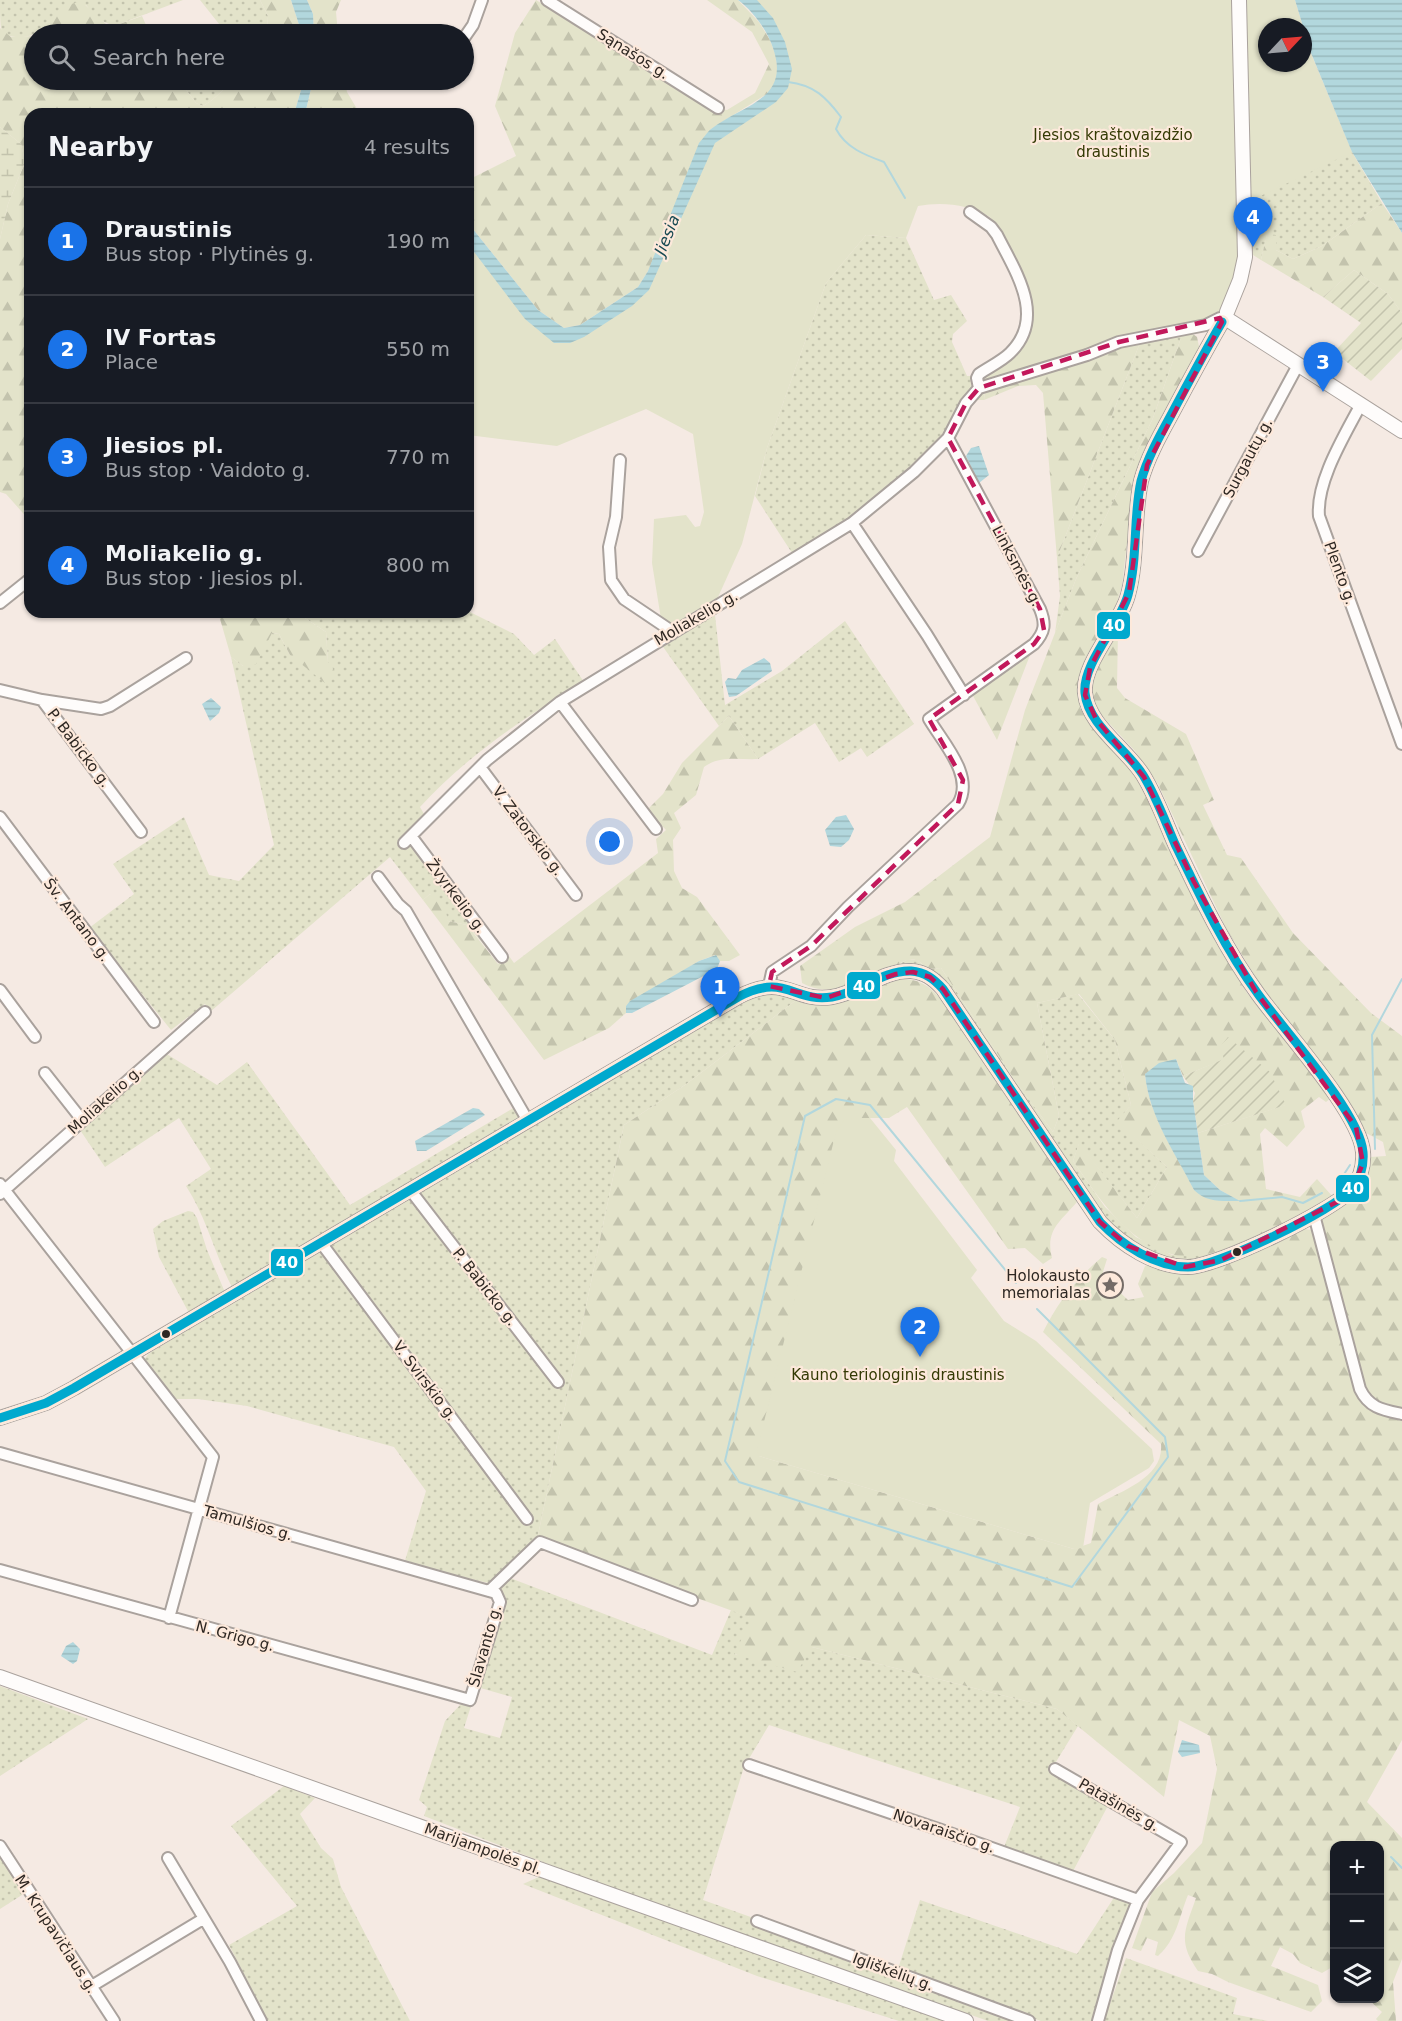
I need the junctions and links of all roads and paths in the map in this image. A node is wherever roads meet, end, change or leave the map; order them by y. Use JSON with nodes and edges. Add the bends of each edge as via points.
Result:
{"nodes":[{"id":1,"x":482,"y":0,"type":"edge"},
{"id":2,"x":547,"y":0,"type":"edge"},
{"id":3,"x":1239,"y":0,"type":"edge"},
{"id":4,"x":473,"y":24,"type":"edge"},
{"id":5,"x":718,"y":108,"type":"dead end"},
{"id":6,"x":970,"y":212,"type":"dead end"},
{"id":7,"x":1225,"y":318,"type":"junction"},
{"id":8,"x":1298,"y":365,"type":"junction"},
{"id":9,"x":979,"y":388,"type":"junction"},
{"id":10,"x":1360,"y":404,"type":"junction"},
{"id":11,"x":1402,"y":431,"type":"edge"},
{"id":12,"x":948,"y":438,"type":"junction"},
{"id":13,"x":620,"y":460,"type":"dead end"},
{"id":14,"x":852,"y":523,"type":"junction"},
{"id":15,"x":1198,"y":551,"type":"dead end"},
{"id":16,"x":24,"y":584,"type":"edge"},
{"id":17,"x":0,"y":603,"type":"edge"},
{"id":18,"x":674,"y":632,"type":"junction"},
{"id":19,"x":186,"y":658,"type":"dead end"},
{"id":20,"x":0,"y":690,"type":"edge"},
{"id":21,"x":964,"y":695,"type":"junction"},
{"id":22,"x":42,"y":700,"type":"junction"},
{"id":23,"x":560,"y":702,"type":"junction"},
{"id":24,"x":1402,"y":744,"type":"edge"},
{"id":25,"x":480,"y":767,"type":"junction"},
{"id":26,"x":0,"y":817,"type":"edge"},
{"id":27,"x":656,"y":829,"type":"dead end"},
{"id":28,"x":141,"y":832,"type":"dead end"},
{"id":29,"x":407,"y":839,"type":"joint"},
{"id":30,"x":378,"y":878,"type":"dead end"},
{"id":31,"x":576,"y":895,"type":"dead end"},
{"id":32,"x":502,"y":957,"type":"dead end"},
{"id":33,"x":770,"y":986,"type":"junction"},
{"id":34,"x":0,"y":990,"type":"edge"},
{"id":35,"x":205,"y":1012,"type":"dead end"},
{"id":36,"x":154,"y":1023,"type":"dead end"},
{"id":37,"x":34,"y":1037,"type":"dead end"},
{"id":38,"x":45,"y":1073,"type":"dead end"},
{"id":39,"x":82,"y":1120,"type":"junction"},
{"id":40,"x":528,"y":1121,"type":"junction"},
{"id":41,"x":2,"y":1189,"type":"edge"},
{"id":42,"x":411,"y":1191,"type":"junction"},
{"id":43,"x":1314,"y":1215,"type":"junction"},
{"id":44,"x":322,"y":1244,"type":"junction"},
{"id":45,"x":132,"y":1354,"type":"junction"},
{"id":46,"x":558,"y":1382,"type":"dead end"},
{"id":47,"x":1402,"y":1414,"type":"edge"},
{"id":48,"x":0,"y":1418,"type":"edge"},
{"id":49,"x":0,"y":1453,"type":"edge"},
{"id":50,"x":200,"y":1509,"type":"junction"},
{"id":51,"x":527,"y":1519,"type":"dead end"},
{"id":52,"x":0,"y":1570,"type":"edge"},
{"id":53,"x":492,"y":1592,"type":"junction"},
{"id":54,"x":692,"y":1600,"type":"dead end"},
{"id":55,"x":168,"y":1618,"type":"junction"},
{"id":56,"x":0,"y":1677,"type":"edge"},
{"id":57,"x":470,"y":1700,"type":"joint"},
{"id":58,"x":749,"y":1765,"type":"dead end"},
{"id":59,"x":1056,"y":1769,"type":"dead end"},
{"id":60,"x":0,"y":1846,"type":"edge"},
{"id":61,"x":168,"y":1858,"type":"dead end"},
{"id":62,"x":1138,"y":1900,"type":"junction"},
{"id":63,"x":203,"y":1919,"type":"junction"},
{"id":64,"x":757,"y":1921,"type":"dead end"},
{"id":65,"x":90,"y":1987,"type":"junction"},
{"id":66,"x":109,"y":2019,"type":"edge"},
{"id":67,"x":261,"y":2021,"type":"edge"},
{"id":68,"x":966,"y":2021,"type":"edge"},
{"id":69,"x":1029,"y":2021,"type":"edge"},
{"id":70,"x":1098,"y":2021,"type":"edge"}],
"edges":[{"from":1,"to":4,"type":"street"},
{"from":2,"to":5,"type":"street","name":"Sąnašos g."},
{"from":3,"to":7,"type":"main road","via":[[1245,257]]},
{"from":6,"to":9,"type":"street","name":"Moliakelio g.","via":[[997,235],[1026,292],[1028,317],[1022,338],[1010,354],[979,374]]},
{"from":7,"to":8,"type":"main road"},
{"from":7,"to":9,"type":"street","via":[[1119,342]]},
{"from":7,"to":43,"type":"main road","via":[[1147,465],[1139,492],[1129,593],[1090,668],[1085,694],[1096,719],[1144,777],[1194,882],[1256,992],[1356,1127],[1363,1154],[1359,1178],[1347,1194]]},
{"from":8,"to":10,"type":"main road"},
{"from":8,"to":15,"type":"street","name":"Surgautų g."},
{"from":9,"to":12,"type":"street","name":"Moliakelio g.","via":[[966,403]]},
{"from":10,"to":11,"type":"main road"},
{"from":10,"to":24,"type":"street","name":"Plento g.","via":[[1324,481],[1319,516]]},
{"from":12,"to":14,"type":"street","name":"Moliakelio g."},
{"from":12,"to":21,"type":"street","name":"Linksmės g.","via":[[1045,624],[1034,644]]},
{"from":13,"to":18,"type":"street","via":[[616,517],[609,548],[611,580],[624,599]]},
{"from":14,"to":18,"type":"street","name":"Moliakelio g."},
{"from":14,"to":21,"type":"street"},
{"from":16,"to":17,"type":"street"},
{"from":18,"to":23,"type":"street","name":"Moliakelio g."},
{"from":19,"to":22,"type":"street","via":[[100,709]]},
{"from":20,"to":22,"type":"street","name":"P. Babicko g."},
{"from":21,"to":33,"type":"street","name":"Linksmės g.","via":[[929,718],[963,780],[963,795],[958,804],[811,946],[772,972]]},
{"from":22,"to":28,"type":"street","name":"P. Babicko g."},
{"from":23,"to":25,"type":"street","name":"Moliakelio g."},
{"from":23,"to":27,"type":"street"},
{"from":25,"to":29,"type":"street","name":"Moliakelio g."},
{"from":25,"to":31,"type":"street","name":"V. Zatorskio g."},
{"from":26,"to":36,"type":"street","name":"Šv. Antano g."},
{"from":29,"to":32,"type":"street","name":"Žvyrkelio g."},
{"from":30,"to":40,"type":"street","via":[[406,911]]},
{"from":33,"to":40,"type":"main road","via":[[738,997]]},
{"from":33,"to":43,"type":"main road","via":[[826,998],[896,974],[913,972],[930,977],[943,988],[1094,1213],[1119,1240],[1148,1257],[1173,1266],[1208,1264]]},
{"from":34,"to":37,"type":"street"},
{"from":35,"to":39,"type":"street","name":"Moliakelio g."},
{"from":38,"to":39,"type":"street"},
{"from":39,"to":41,"type":"street","name":"Moliakelio g."},
{"from":40,"to":42,"type":"main road"},
{"from":41,"to":45,"type":"street"},
{"from":42,"to":44,"type":"main road"},
{"from":42,"to":46,"type":"street","name":"P. Babicko g."},
{"from":43,"to":47,"type":"street","via":[[1360,1389],[1366,1402]]},
{"from":44,"to":45,"type":"main road"},
{"from":44,"to":51,"type":"street","name":"V. Svirskio g."},
{"from":45,"to":48,"type":"main road","via":[[46,1403]]},
{"from":45,"to":50,"type":"street","via":[[213,1457]]},
{"from":49,"to":50,"type":"street","name":"Tamulšios g."},
{"from":50,"to":53,"type":"street","name":"Tamulšios g."},
{"from":50,"to":55,"type":"street"},
{"from":52,"to":55,"type":"street","name":"N. Grigo g."},
{"from":53,"to":54,"type":"street","via":[[540,1542]]},
{"from":53,"to":57,"type":"street","name":"Šlavanto g.","via":[[500,1602]]},
{"from":55,"to":57,"type":"street","name":"N. Grigo g."},
{"from":56,"to":68,"type":"main road","name":"Marijampolės pl."},
{"from":58,"to":62,"type":"street","name":"Novaraisčio g."},
{"from":59,"to":62,"type":"street","name":"Patašinės g.","via":[[1181,1842]]},
{"from":60,"to":65,"type":"street","name":"M. Krupavičiaus g."},
{"from":61,"to":63,"type":"street"},
{"from":62,"to":70,"type":"street","via":[[1118,1950]]},
{"from":63,"to":65,"type":"street"},
{"from":63,"to":67,"type":"street"},
{"from":64,"to":69,"type":"street","name":"Igliškėlių g."},
{"from":65,"to":66,"type":"street","name":"M. Krupavičiaus g."}]}
